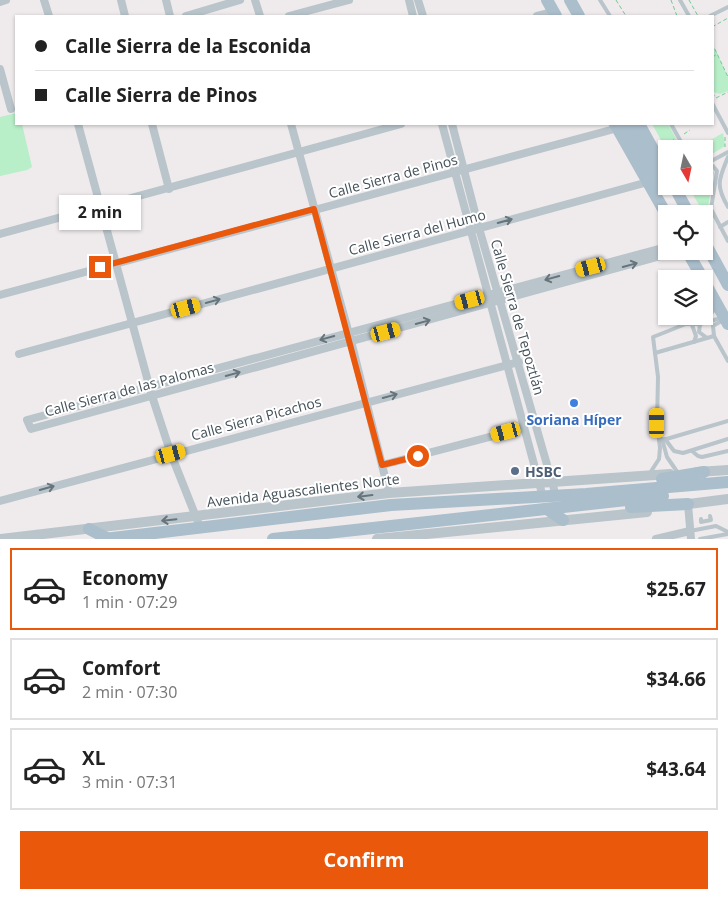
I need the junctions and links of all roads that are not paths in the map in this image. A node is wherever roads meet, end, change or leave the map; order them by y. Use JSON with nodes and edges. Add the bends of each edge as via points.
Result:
{"nodes":[{"id":1,"x":6,"y":0,"type":"edge"},
{"id":2,"x":44,"y":0,"type":"edge"},
{"id":3,"x":120,"y":0,"type":"edge"},
{"id":4,"x":166,"y":0,"type":"edge"},
{"id":5,"x":240,"y":0,"type":"edge"},
{"id":6,"x":255,"y":0,"type":"edge"},
{"id":7,"x":349,"y":0,"type":"edge"},
{"id":8,"x":409,"y":0,"type":"edge"},
{"id":9,"x":418,"y":0,"type":"edge"},
{"id":10,"x":547,"y":0,"type":"edge"},
{"id":11,"x":570,"y":0,"type":"edge"},
{"id":12,"x":600,"y":0,"type":"edge"},
{"id":13,"x":680,"y":0,"type":"edge"},
{"id":14,"x":0,"y":2,"type":"edge"},
{"id":15,"x":728,"y":7,"type":"edge"},
{"id":16,"x":555,"y":14,"type":"edge"},
{"id":17,"x":49,"y":15,"type":"edge"},
{"id":18,"x":125,"y":15,"type":"edge"},
{"id":19,"x":170,"y":15,"type":"edge"},
{"id":20,"x":189,"y":15,"type":"edge"},
{"id":21,"x":260,"y":15,"type":"edge"},
{"id":22,"x":293,"y":15,"type":"edge"},
{"id":23,"x":413,"y":15,"type":"edge"},
{"id":24,"x":423,"y":15,"type":"edge"},
{"id":25,"x":578,"y":15,"type":"edge"},
{"id":26,"x":609,"y":15,"type":"edge"},
{"id":27,"x":688,"y":15,"type":"edge"},
{"id":28,"x":712,"y":15,"type":"edge"},
{"id":29,"x":0,"y":69,"type":"edge"},
{"id":30,"x":714,"y":106,"type":"edge"},
{"id":31,"x":11,"y":109,"type":"dead end"},
{"id":32,"x":78,"y":125,"type":"edge"},
{"id":33,"x":152,"y":125,"type":"edge"},
{"id":34,"x":291,"y":125,"type":"edge"},
{"id":35,"x":397,"y":125,"type":"edge"},
{"id":36,"x":442,"y":125,"type":"edge"},
{"id":37,"x":452,"y":125,"type":"edge"},
{"id":38,"x":620,"y":125,"type":"edge"},
{"id":39,"x":640,"y":125,"type":"edge"},
{"id":40,"x":672,"y":125,"type":"edge"},
{"id":41,"x":728,"y":133,"type":"edge"},
{"id":42,"x":680,"y":140,"type":"edge"},
{"id":43,"x":298,"y":152,"type":"junction"},
{"id":44,"x":728,"y":152,"type":"edge"},
{"id":45,"x":728,"y":157,"type":"edge"},
{"id":46,"x":658,"y":158,"type":"edge"},
{"id":47,"x":713,"y":160,"type":"edge"},
{"id":48,"x":713,"y":166,"type":"edge"},
{"id":49,"x":463,"y":170,"type":"junction"},
{"id":50,"x":454,"y":172,"type":"junction"},
{"id":51,"x":658,"y":179,"type":"edge"},
{"id":52,"x":648,"y":182,"type":"junction"},
{"id":53,"x":169,"y":188,"type":"junction"},
{"id":54,"x":661,"y":205,"type":"edge"},
{"id":55,"x":101,"y":207,"type":"junction"},
{"id":56,"x":728,"y":207,"type":"edge"},
{"id":57,"x":314,"y":209,"type":"junction"},
{"id":58,"x":728,"y":222,"type":"edge"},
{"id":59,"x":720,"y":227,"type":"junction"},
{"id":60,"x":479,"y":228,"type":"junction"},
{"id":61,"x":470,"y":231,"type":"junction"},
{"id":62,"x":0,"y":234,"type":"edge"},
{"id":63,"x":728,"y":241,"type":"edge"},
{"id":64,"x":658,"y":249,"type":"edge"},
{"id":65,"x":658,"y":256,"type":"edge"},
{"id":66,"x":713,"y":258,"type":"edge"},
{"id":67,"x":707,"y":260,"type":"edge"},
{"id":68,"x":116,"y":262,"type":"junction"},
{"id":69,"x":331,"y":268,"type":"junction"},
{"id":70,"x":728,"y":286,"type":"edge"},
{"id":71,"x":0,"y":295,"type":"edge"},
{"id":72,"x":499,"y":297,"type":"junction"},
{"id":73,"x":713,"y":298,"type":"edge"},
{"id":74,"x":489,"y":299,"type":"junction"},
{"id":75,"x":716,"y":303,"type":"junction"},
{"id":76,"x":713,"y":310,"type":"edge"},
{"id":77,"x":726,"y":320,"type":"edge"},
{"id":78,"x":132,"y":322,"type":"junction"},
{"id":79,"x":713,"y":322,"type":"edge"},
{"id":80,"x":690,"y":325,"type":"joint"},
{"id":81,"x":700,"y":325,"type":"edge"},
{"id":82,"x":348,"y":332,"type":"junction"},
{"id":83,"x":714,"y":336,"type":"junction"},
{"id":84,"x":707,"y":338,"type":"junction"},
{"id":85,"x":351,"y":341,"type":"junction"},
{"id":86,"x":694,"y":342,"type":"junction"},
{"id":87,"x":655,"y":353,"type":"junction"},
{"id":88,"x":19,"y":354,"type":"dead end"},
{"id":89,"x":728,"y":361,"type":"edge"},
{"id":90,"x":519,"y":362,"type":"junction"},
{"id":91,"x":508,"y":365,"type":"junction"},
{"id":92,"x":149,"y":386,"type":"junction"},
{"id":93,"x":152,"y":396,"type":"junction"},
{"id":94,"x":366,"y":402,"type":"junction"},
{"id":95,"x":728,"y":421,"type":"edge"},
{"id":96,"x":524,"y":428,"type":"junction"},
{"id":97,"x":728,"y":439,"type":"edge"},
{"id":98,"x":662,"y":440,"type":"junction"},
{"id":99,"x":692,"y":451,"type":"junction"},
{"id":100,"x":728,"y":451,"type":"edge"},
{"id":101,"x":171,"y":454,"type":"junction"},
{"id":102,"x":382,"y":465,"type":"junction"},
{"id":103,"x":728,"y":470,"type":"edge"},
{"id":104,"x":704,"y":472,"type":"junction"},
{"id":105,"x":678,"y":473,"type":"junction"},
{"id":106,"x":648,"y":475,"type":"junction"},
{"id":107,"x":728,"y":482,"type":"edge"},
{"id":108,"x":546,"y":485,"type":"junction"},
{"id":109,"x":728,"y":491,"type":"edge"},
{"id":110,"x":422,"y":492,"type":"junction"},
{"id":111,"x":389,"y":494,"type":"junction"},
{"id":112,"x":728,"y":499,"type":"edge"},
{"id":113,"x":0,"y":501,"type":"edge"},
{"id":114,"x":440,"y":501,"type":"junction"},
{"id":115,"x":700,"y":506,"type":"junction"},
{"id":116,"x":279,"y":507,"type":"junction"},
{"id":117,"x":551,"y":509,"type":"junction"},
{"id":118,"x":297,"y":515,"type":"junction"},
{"id":119,"x":710,"y":516,"type":"dead end"},
{"id":120,"x":700,"y":519,"type":"dead end"},
{"id":121,"x":563,"y":520,"type":"junction"},
{"id":122,"x":198,"y":522,"type":"junction"},
{"id":123,"x":89,"y":529,"type":"junction"},
{"id":124,"x":350,"y":531,"type":"junction"},
{"id":125,"x":728,"y":533,"type":"edge"},
{"id":126,"x":691,"y":535,"type":"edge"},
{"id":127,"x":418,"y":537,"type":"edge"},
{"id":128,"x":287,"y":538,"type":"edge"},
{"id":129,"x":390,"y":538,"type":"edge"},
{"id":130,"x":1,"y":539,"type":"edge"},
{"id":131,"x":104,"y":539,"type":"edge"},
{"id":132,"x":109,"y":539,"type":"edge"},
{"id":133,"x":273,"y":539,"type":"edge"},
{"id":134,"x":366,"y":539,"type":"edge"},
{"id":135,"x":377,"y":539,"type":"edge"},
{"id":136,"x":656,"y":539,"type":"edge"},
{"id":137,"x":700,"y":539,"type":"edge"}],
"edges":[{"from":1,"to":14,"type":"street"},
{"from":2,"to":17,"type":"street"},
{"from":3,"to":18,"type":"street"},
{"from":4,"to":19,"type":"street"},
{"from":5,"to":20,"type":"street"},
{"from":6,"to":21,"type":"street"},
{"from":7,"to":22,"type":"street"},
{"from":8,"to":23,"type":"street"},
{"from":9,"to":24,"type":"street"},
{"from":10,"to":16,"type":"main road"},
{"from":11,"to":25,"type":"main road"},
{"from":12,"to":26,"type":"lane"},
{"from":13,"to":27,"type":"lane"},
{"from":15,"to":28,"type":"lane"},
{"from":29,"to":31,"type":"street"},
{"from":30,"to":41,"type":"lane"},
{"from":32,"to":55,"type":"street"},
{"from":33,"to":53,"type":"street"},
{"from":34,"to":43,"type":"street"},
{"from":35,"to":43,"type":"street"},
{"from":36,"to":50,"type":"street","name":"Calle Sierra de Tepoztlán"},
{"from":37,"to":49,"type":"street","name":"Calle Sierra de Tepoztlán"},
{"from":38,"to":49,"type":"street","name":"Calle Sierra de Pinos"},
{"from":38,"to":51,"type":"main road"},
{"from":38,"to":52,"type":"main road"},
{"from":39,"to":46,"type":"main road"},
{"from":40,"to":42,"type":"lane"},
{"from":43,"to":53,"type":"street"},
{"from":43,"to":57,"type":"street"},
{"from":44,"to":47,"type":"lane"},
{"from":45,"to":56,"type":"lane","via":[[719,180],[719,192]]},
{"from":48,"to":59,"type":"lane","via":[[717,171],[711,209]]},
{"from":49,"to":50,"type":"street","name":"Calle Sierra de Pinos"},
{"from":49,"to":60,"type":"street","name":"Calle Sierra de Tepoztlán"},
{"from":50,"to":57,"type":"street","name":"Calle Sierra de Pinos"},
{"from":50,"to":61,"type":"street","name":"Calle Sierra de Tepoztlán"},
{"from":52,"to":54,"type":"main road"},
{"from":60,"to":52,"type":"street","name":"Calle Sierra del Humo","one_way":true},
{"from":53,"to":55,"type":"street"},
{"from":55,"to":62,"type":"street"},
{"from":55,"to":68,"type":"street"},
{"from":57,"to":68,"type":"street","name":"Calle Sierra de Pinos"},
{"from":57,"to":69,"type":"street"},
{"from":58,"to":59,"type":"lane"},
{"from":59,"to":63,"type":"lane"},
{"from":60,"to":61,"type":"street","name":"Calle Sierra del Humo"},
{"from":60,"to":72,"type":"street","name":"Calle Sierra de Tepoztlán"},
{"from":61,"to":69,"type":"street","name":"Calle Sierra del Humo"},
{"from":61,"to":74,"type":"street","name":"Calle Sierra de Tepoztlán"},
{"from":64,"to":72,"type":"street","name":"Calle Sierra de las Palomas","one_way":true},
{"from":72,"to":65,"type":"street","name":"Calle Sierra de las Palomas","one_way":true},
{"from":66,"to":70,"type":"main road"},
{"from":67,"to":70,"type":"main road","via":[[718,281]]},
{"from":68,"to":71,"type":"street","name":"Calle Sierra de Pinos"},
{"from":68,"to":78,"type":"street"},
{"from":78,"to":69,"type":"street","name":"Calle Sierra del Humo","one_way":true},
{"from":69,"to":82,"type":"street"},
{"from":72,"to":74,"type":"street","name":"Calle Sierra de las Palomas"},
{"from":72,"to":90,"type":"street","name":"Calle Sierra de Tepoztlán"},
{"from":73,"to":75,"type":"main road"},
{"from":74,"to":82,"type":"street","name":"Calle Sierra de las Palomas"},
{"from":85,"to":74,"type":"street","name":"Calle Sierra de las Palomas","one_way":true},
{"from":74,"to":91,"type":"street","name":"Calle Sierra de Tepoztlán"},
{"from":75,"to":76,"type":"lane"},
{"from":75,"to":77,"type":"main road"},
{"from":77,"to":79,"type":"lane"},
{"from":77,"to":83,"type":"lane","via":[[712,326]]},
{"from":78,"to":88,"type":"street","name":"Calle Sierra del Humo"},
{"from":78,"to":92,"type":"street"},
{"from":80,"to":86,"type":"lane","via":[[696,336]]},
{"from":80,"to":87,"type":"lane","via":[[655,335],[652,340]]},
{"from":81,"to":84,"type":"lane","via":[[700,332]]},
{"from":82,"to":85,"type":"street"},
{"from":82,"to":92,"type":"street","name":"Calle Sierra de las Palomas","one_way":true},
{"from":83,"to":84,"type":"lane"},
{"from":83,"to":89,"type":"lane"},
{"from":84,"to":86,"type":"lane"},
{"from":93,"to":85,"type":"street","name":"Calle Sierra de las Palomas","one_way":true},
{"from":85,"to":94,"type":"street"},
{"from":86,"to":87,"type":"lane"},
{"from":87,"to":98,"type":"lane","via":[[657,423]]},
{"from":90,"to":91,"type":"street","name":"Calle Sierra Picachos"},
{"from":90,"to":108,"type":"street","name":"Calle Sierra de Tepoztlán"},
{"from":94,"to":91,"type":"street","name":"Calle Sierra Picachos","one_way":true},
{"from":91,"to":96,"type":"street","name":"Calle Sierra de Tepoztlán"},
{"from":92,"to":93,"type":"street"},
{"from":92,"to":93,"type":"street","name":"Calle Sierra de las Palomas","via":[[27,420],[31,429]]},
{"from":93,"to":101,"type":"street"},
{"from":94,"to":101,"type":"street","name":"Calle Sierra Picachos"},
{"from":94,"to":102,"type":"street"},
{"from":95,"to":98,"type":"lane"},
{"from":96,"to":102,"type":"street"},
{"from":96,"to":108,"type":"street","name":"Calle Sierra de Tepoztlán"},
{"from":97,"to":99,"type":"lane"},
{"from":98,"to":99,"type":"lane","via":[[674,451]]},
{"from":98,"to":105,"type":"lane","via":[[666,457]]},
{"from":98,"to":106,"type":"lane","via":[[659,459]]},
{"from":99,"to":100,"type":"lane","via":[[702,457]]},
{"from":113,"to":101,"type":"street","name":"Calle Sierra Picachos","one_way":true},
{"from":101,"to":122,"type":"street"},
{"from":102,"to":111,"type":"street"},
{"from":103,"to":104,"type":"street","name":"Avenida Aguascalientes Norte"},
{"from":104,"to":105,"type":"street","name":"Avenida Aguascalientes Norte"},
{"from":104,"to":108,"type":"main road","via":[[657,480]]},
{"from":105,"to":106,"type":"street","name":"Avenida Aguascalientes Norte"},
{"from":106,"to":108,"type":"street","name":"Avenida Aguascalientes Norte"},
{"from":107,"to":114,"type":"main road","name":"Avenida Aguascalientes Norte","via":[[556,496]]},
{"from":108,"to":110,"type":"street","name":"Avenida Aguascalientes Norte"},
{"from":108,"to":114,"type":"main road"},
{"from":109,"to":117,"type":"main road"},
{"from":110,"to":111,"type":"street","name":"Avenida Aguascalientes Norte"},
{"from":110,"to":114,"type":"main road"},
{"from":111,"to":116,"type":"street","name":"Avenida Aguascalientes Norte","one_way":true},
{"from":112,"to":115,"type":"street"},
{"from":114,"to":118,"type":"main road","name":"Avenida Aguascalientes Norte"},
{"from":115,"to":117,"type":"main road","via":[[575,512]]},
{"from":115,"to":121,"type":"street"},
{"from":115,"to":126,"type":"street"},
{"from":116,"to":118,"type":"main road"},
{"from":116,"to":122,"type":"street","name":"Avenida Aguascalientes Norte"},
{"from":117,"to":121,"type":"main road"},
{"from":117,"to":124,"type":"main road"},
{"from":118,"to":122,"type":"main road","name":"Avenida Aguascalientes Norte"},
{"from":119,"to":120,"type":"lane","via":[[711,520],[701,522]]},
{"from":121,"to":127,"type":"street"},
{"from":122,"to":123,"type":"street","name":"Avenida Aguascalientes Norte","one_way":true},
{"from":122,"to":132,"type":"main road","name":"Avenida Aguascalientes Norte"},
{"from":123,"to":130,"type":"street","name":"Avenida Aguascalientes Norte"},
{"from":123,"to":132,"type":"main road"},
{"from":124,"to":128,"type":"main road"},
{"from":124,"to":134,"type":"main road"},
{"from":125,"to":126,"type":"lane","via":[[716,526]]},
{"from":125,"to":137,"type":"lane"},
{"from":126,"to":136,"type":"street"},
{"from":127,"to":129,"type":"street"},
{"from":128,"to":133,"type":"main road"},
{"from":129,"to":135,"type":"street"},
{"from":131,"to":132,"type":"main road","name":"Avenida Aguascalientes Norte"}]}
